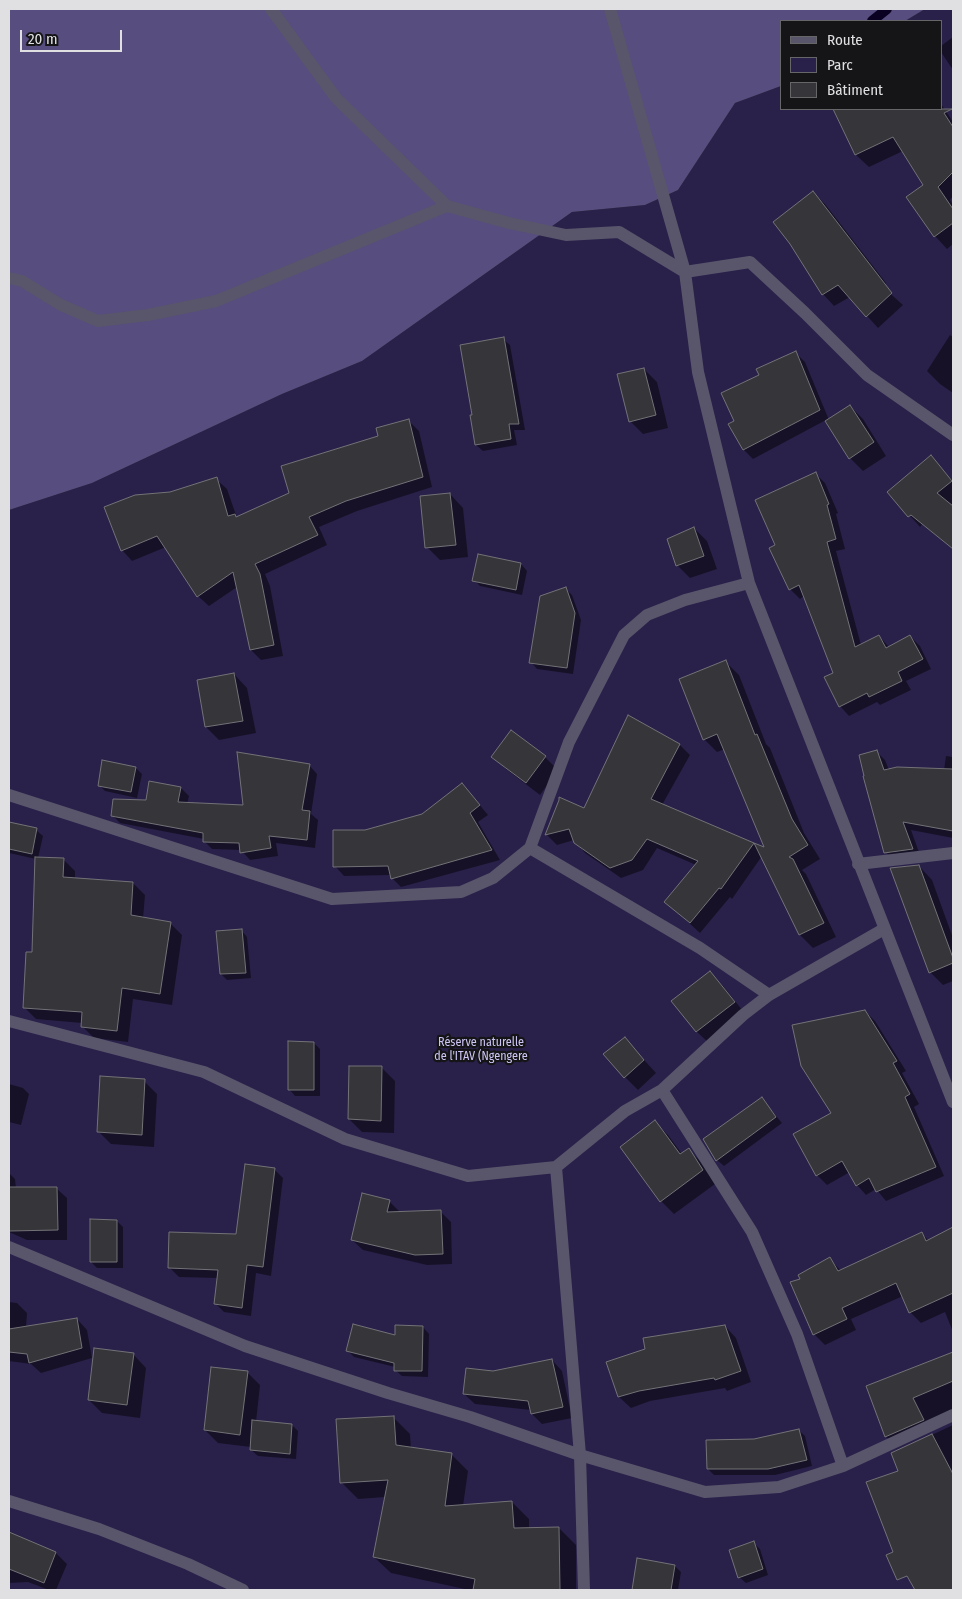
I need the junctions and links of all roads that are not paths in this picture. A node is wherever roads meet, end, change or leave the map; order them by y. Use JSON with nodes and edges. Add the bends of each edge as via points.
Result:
{"nodes":[{"id":1,"x":271,"y":9,"type":"edge"},
{"id":2,"x":610,"y":9,"type":"edge"},
{"id":3,"x":447,"y":206,"type":"junction"},
{"id":4,"x":685,"y":272,"type":"junction"},
{"id":5,"x":9,"y":278,"type":"edge"},
{"id":6,"x":953,"y":434,"type":"edge"},
{"id":7,"x":749,"y":583,"type":"junction"},
{"id":8,"x":9,"y":795,"type":"edge"},
{"id":9,"x":530,"y":848,"type":"junction"},
{"id":10,"x":953,"y":853,"type":"edge"},
{"id":11,"x":858,"y":864,"type":"junction"},
{"id":12,"x":884,"y":929,"type":"junction"},
{"id":13,"x":768,"y":995,"type":"junction"},
{"id":14,"x":9,"y":1022,"type":"edge"},
{"id":15,"x":662,"y":1090,"type":"junction"},
{"id":16,"x":953,"y":1098,"type":"edge"},
{"id":17,"x":556,"y":1167,"type":"junction"},
{"id":18,"x":9,"y":1247,"type":"edge"},
{"id":19,"x":953,"y":1415,"type":"edge"},
{"id":20,"x":580,"y":1456,"type":"junction"},
{"id":21,"x":843,"y":1466,"type":"junction"},
{"id":22,"x":9,"y":1501,"type":"edge"},
{"id":23,"x":243,"y":1590,"type":"edge"},
{"id":24,"x":584,"y":1590,"type":"edge"}],
"edges":[{"from":1,"to":3,"type":"street","via":[[336,98]]},
{"from":2,"to":4,"type":"street"},
{"from":3,"to":4,"type":"street","via":[[566,235],[619,232]]},
{"from":3,"to":5,"type":"street","via":[[216,301],[148,315],[98,321],[62,305],[22,281]]},
{"from":4,"to":6,"type":"street","via":[[750,262],[867,375]]},
{"from":4,"to":7,"type":"street","via":[[698,372]]},
{"from":7,"to":9,"type":"street","via":[[685,600],[647,615],[624,635],[569,742]]},
{"from":7,"to":11,"type":"street"},
{"from":8,"to":9,"type":"street","via":[[332,899],[461,892],[493,878]]},
{"from":9,"to":13,"type":"street","via":[[700,948]]},
{"from":10,"to":11,"type":"street"},
{"from":11,"to":12,"type":"street"},
{"from":12,"to":13,"type":"street"},
{"from":12,"to":16,"type":"street"},
{"from":13,"to":15,"type":"street"},
{"from":14,"to":17,"type":"street","via":[[204,1072],[345,1139],[468,1176]]},
{"from":15,"to":17,"type":"street","via":[[625,1111]]},
{"from":15,"to":21,"type":"street","via":[[752,1232],[797,1334]]},
{"from":17,"to":20,"type":"street"},
{"from":18,"to":20,"type":"street","via":[[245,1346],[470,1417]]},
{"from":19,"to":21,"type":"street"},
{"from":20,"to":21,"type":"street","via":[[705,1492],[778,1487]]},
{"from":20,"to":24,"type":"street"},
{"from":22,"to":23,"type":"street","via":[[99,1529]]}]}
